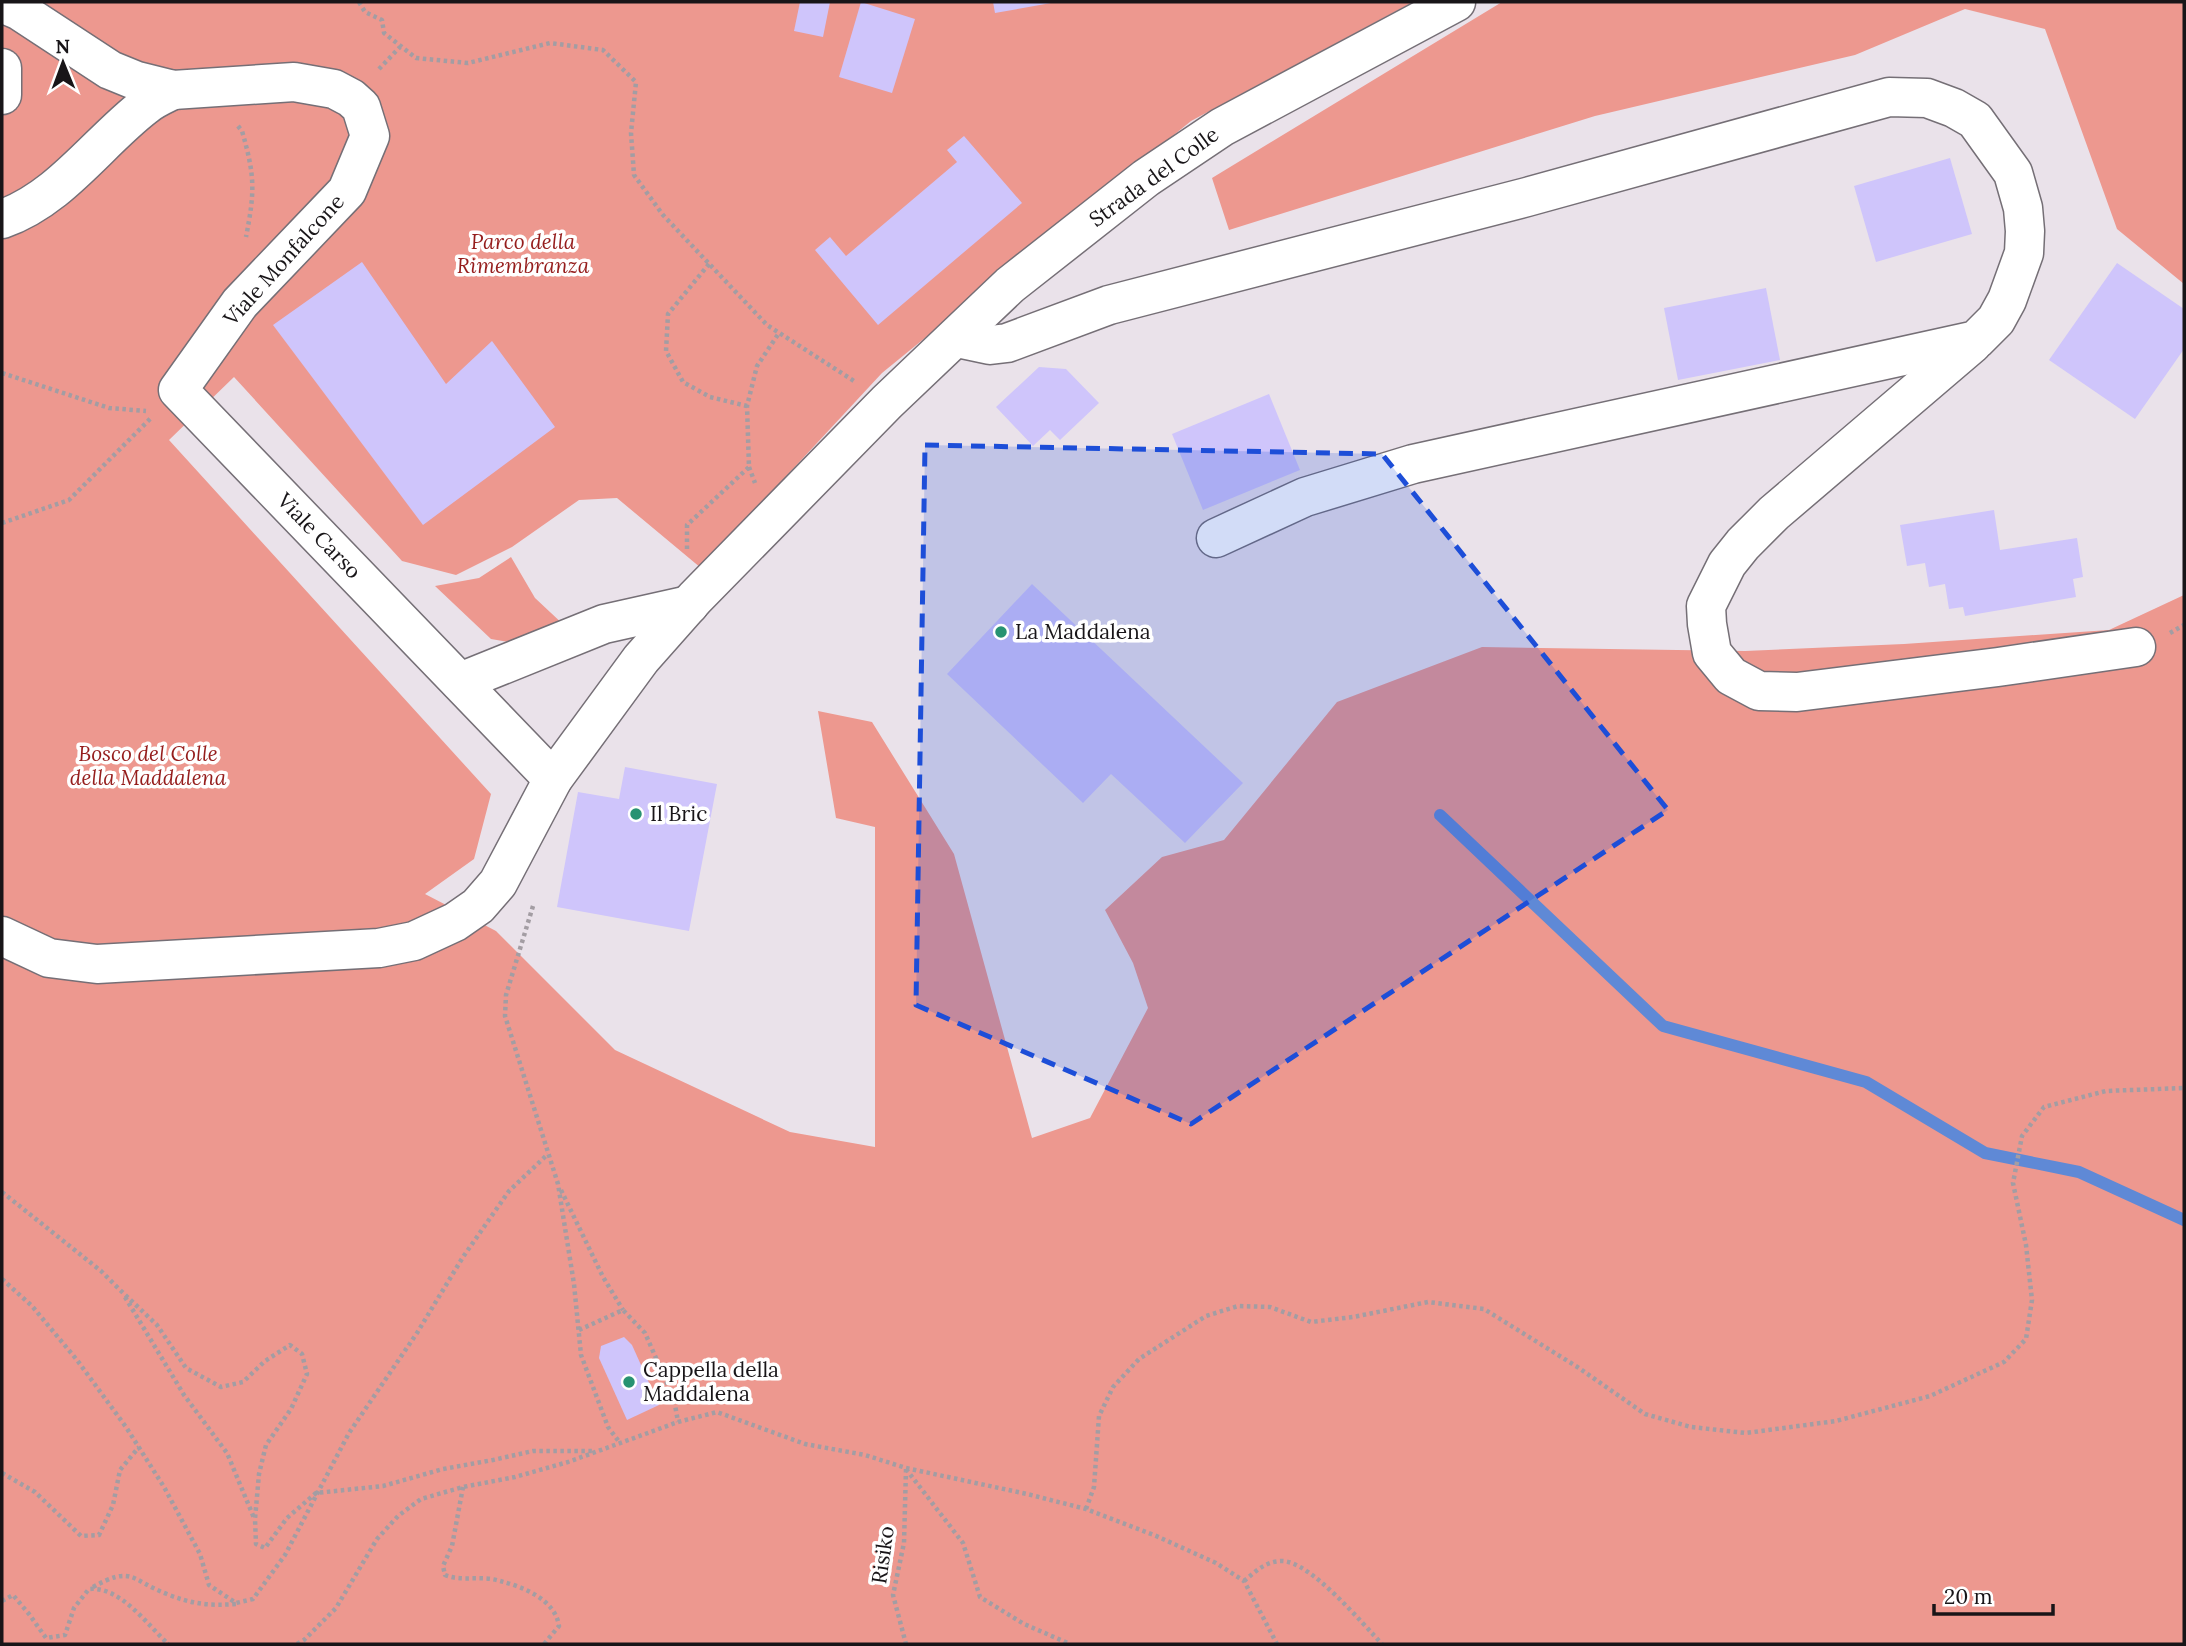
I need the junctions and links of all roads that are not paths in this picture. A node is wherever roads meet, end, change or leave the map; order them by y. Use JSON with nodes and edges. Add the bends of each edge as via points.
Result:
{"nodes":[{"id":1,"x":1456,"y":2,"type":"edge"},
{"id":2,"x":2,"y":3,"type":"edge"},
{"id":3,"x":2,"y":68,"type":"edge"},
{"id":4,"x":190,"y":89,"type":"junction"},
{"id":5,"x":2,"y":95,"type":"edge"},
{"id":6,"x":2,"y":219,"type":"edge"},
{"id":7,"x":957,"y":338,"type":"junction"},
{"id":8,"x":1976,"y":340,"type":"junction"},
{"id":9,"x":167,"y":401,"type":"joint"},
{"id":10,"x":1216,"y":538,"type":"dead end"},
{"id":11,"x":689,"y":605,"type":"junction"},
{"id":12,"x":2136,"y":647,"type":"dead end"},
{"id":13,"x":460,"y":682,"type":"junction"},
{"id":14,"x":553,"y":779,"type":"junction"},
{"id":15,"x":2,"y":936,"type":"edge"}],
"edges":[{"from":1,"to":7,"type":"street","name":"Strada del Colle","via":[[1222,127],[1146,178],[1010,285]]},
{"from":2,"to":4,"type":"street","via":[[20,10],[110,70],[137,81]]},
{"from":3,"to":5,"type":"street"},
{"from":4,"to":6,"type":"street","via":[[146,105],[75,171],[19,213]]},
{"from":4,"to":9,"type":"street","name":"Viale Monfalcone","via":[[288,82],[334,89],[361,107],[370,136],[347,191],[240,303]]},
{"from":7,"to":8,"type":"street","via":[[990,345],[1007,343],[1109,305],[1889,97],[1927,98],[1975,120],[2013,173],[2023,208],[2024,253],[1996,320]]},
{"from":7,"to":11,"type":"street","name":"Strada del Colle","via":[[887,402]]},
{"from":8,"to":10,"type":"street","via":[[1413,464],[1306,497]]},
{"from":8,"to":12,"type":"street","via":[[1743,544],[1706,606],[1712,653],[1731,676],[1759,691],[1797,692]]},
{"from":9,"to":13,"type":"street","name":"Viale Carso"},
{"from":11,"to":13,"type":"street","via":[[604,624]]},
{"from":11,"to":14,"type":"street","name":"Strada del Colle","via":[[641,659]]},
{"from":13,"to":14,"type":"street","name":"Viale Carso"},
{"from":14,"to":15,"type":"street","name":"Strada del Colle","via":[[498,883],[478,906],[455,922],[414,941],[379,948],[97,964],[49,958]]}]}
